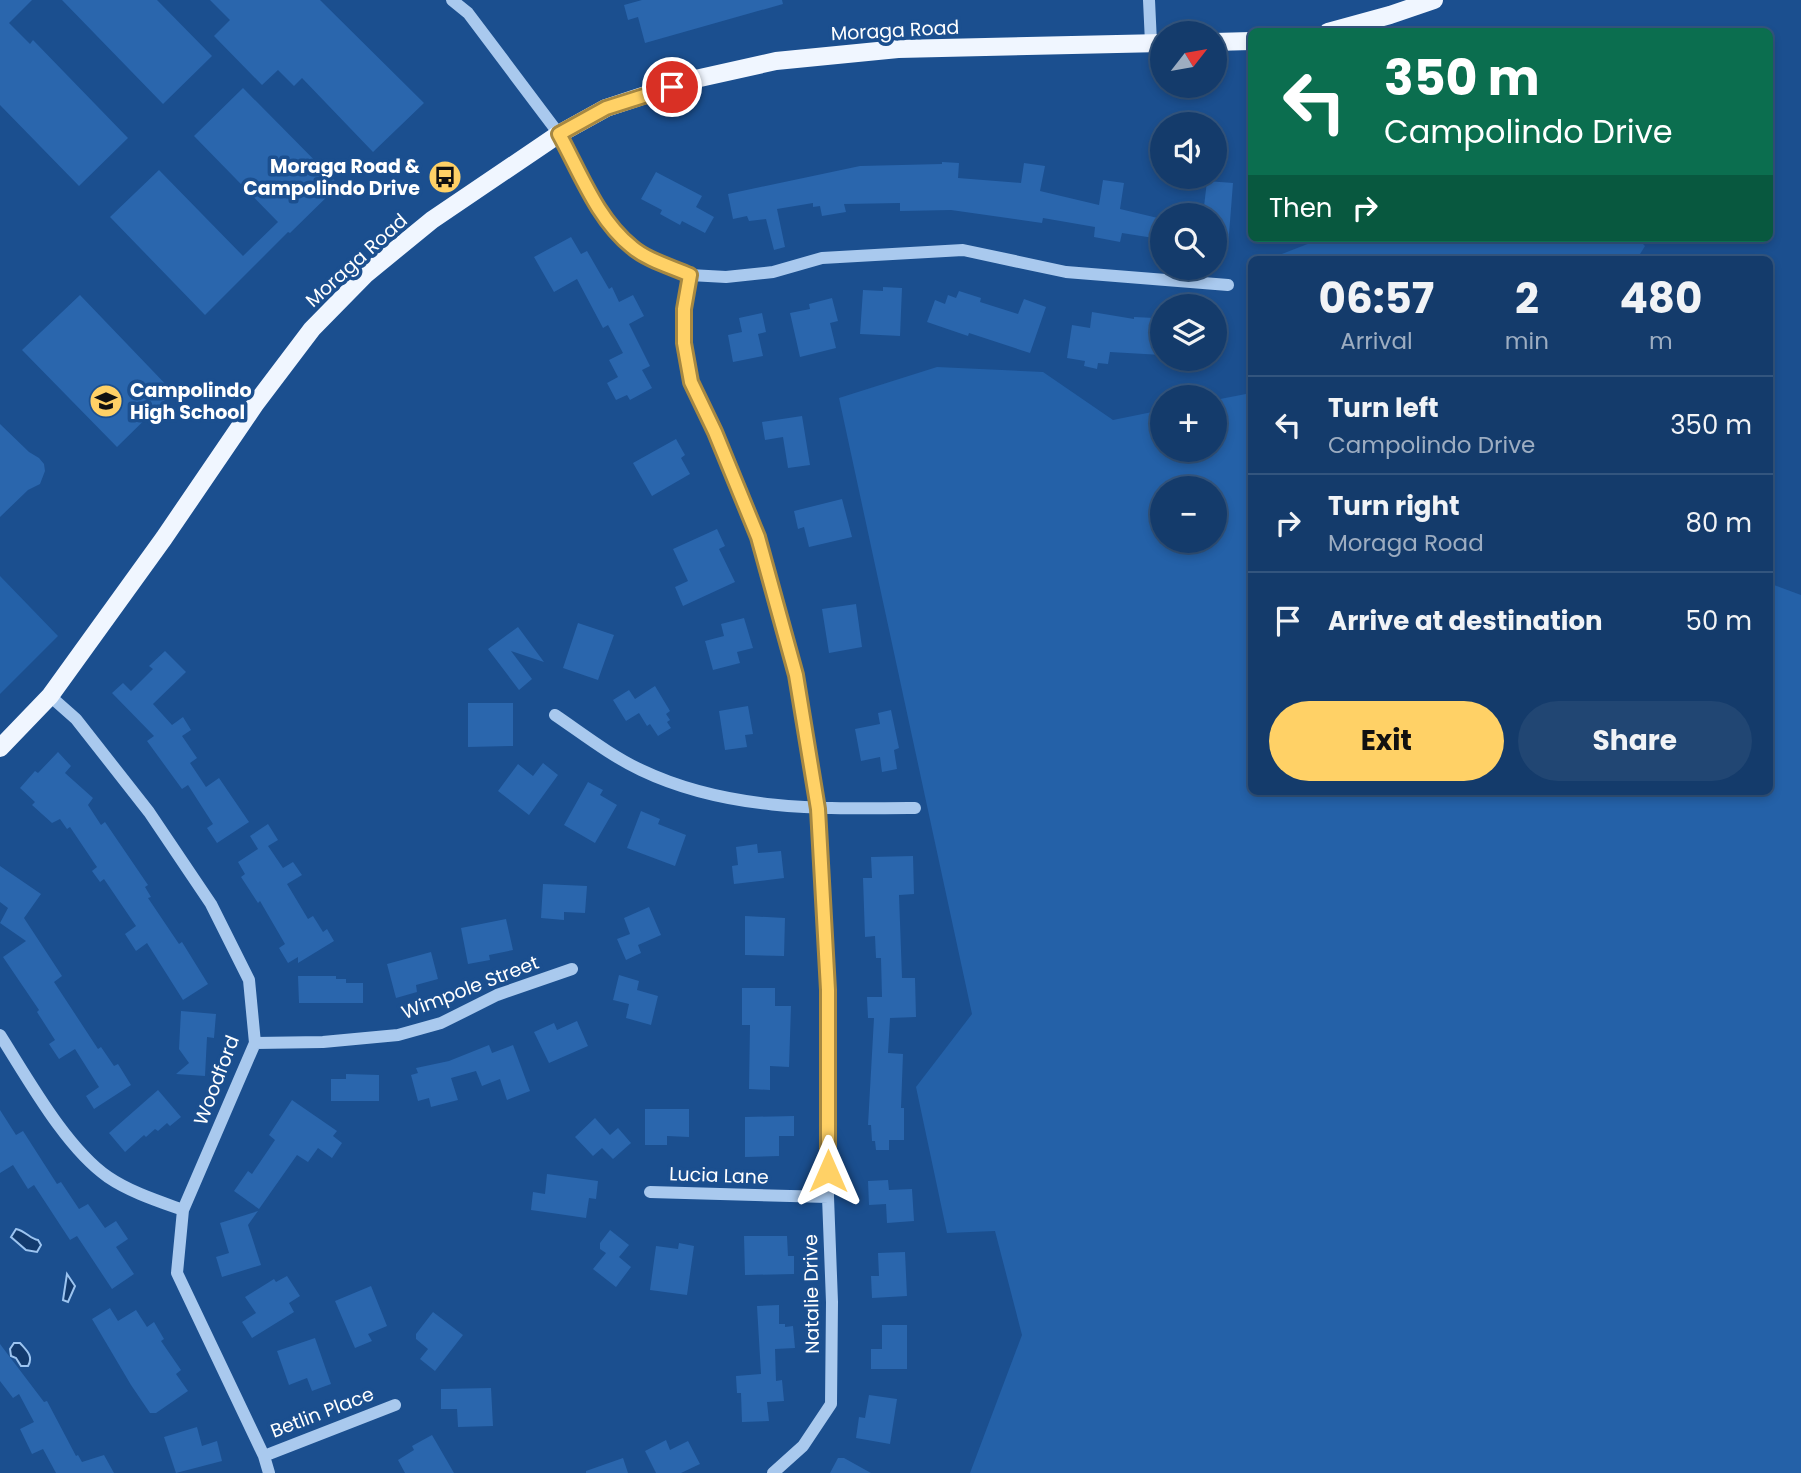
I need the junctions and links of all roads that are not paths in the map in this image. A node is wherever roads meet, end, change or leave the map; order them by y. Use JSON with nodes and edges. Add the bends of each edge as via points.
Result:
{"nodes":[{"id":1,"x":452,"y":0,"type":"edge"},
{"id":2,"x":1149,"y":0,"type":"edge"},
{"id":3,"x":1434,"y":0,"type":"edge"},
{"id":4,"x":1152,"y":21,"type":"edge"},
{"id":5,"x":1343,"y":28,"type":"edge"},
{"id":6,"x":1248,"y":41,"type":"edge"},
{"id":7,"x":1227,"y":42,"type":"edge"},
{"id":8,"x":1150,"y":43,"type":"edge"},
{"id":9,"x":559,"y":134,"type":"junction"},
{"id":10,"x":690,"y":275,"type":"junction"},
{"id":11,"x":1227,"y":285,"type":"dead end"},
{"id":12,"x":50,"y":696,"type":"junction"},
{"id":13,"x":555,"y":715,"type":"dead end"},
{"id":14,"x":0,"y":748,"type":"edge"},
{"id":15,"x":915,"y":808,"type":"dead end"},
{"id":16,"x":818,"y":809,"type":"junction"},
{"id":17,"x":572,"y":969,"type":"dead end"},
{"id":18,"x":0,"y":1035,"type":"edge"},
{"id":19,"x":255,"y":1043,"type":"junction"},
{"id":20,"x":650,"y":1192,"type":"dead end"},
{"id":21,"x":828,"y":1197,"type":"junction"},
{"id":22,"x":183,"y":1210,"type":"junction"},
{"id":23,"x":395,"y":1405,"type":"dead end"},
{"id":24,"x":264,"y":1455,"type":"junction"},
{"id":25,"x":269,"y":1473,"type":"edge"},
{"id":26,"x":773,"y":1473,"type":"edge"}],
"edges":[{"from":1,"to":9,"type":"street","via":[[468,13]]},
{"from":2,"to":4,"type":"street"},
{"from":3,"to":5,"type":"main road"},
{"from":6,"to":7,"type":"main road"},
{"from":8,"to":9,"type":"main road","name":"Moraga Road","via":[[898,49],[776,61],[691,80],[606,108]]},
{"from":9,"to":10,"type":"street","via":[[614,229],[633,249]]},
{"from":9,"to":12,"type":"main road","name":"Moraga Road","via":[[432,220],[366,274],[312,329]]},
{"from":10,"to":11,"type":"street","via":[[726,277],[773,272],[822,258],[963,250],[1066,272]]},
{"from":10,"to":16,"type":"street","name":"Natalie Drive","via":[[684,343],[691,382],[758,537],[796,675]]},
{"from":12,"to":14,"type":"main road","name":"Moraga Road"},
{"from":12,"to":19,"type":"street","name":"Woodford","via":[[101,749],[211,904],[248,980]]},
{"from":13,"to":16,"type":"street","via":[[641,771],[679,785],[719,798]]},
{"from":15,"to":16,"type":"street"},
{"from":16,"to":21,"type":"street","name":"Natalie Drive","via":[[828,990]]},
{"from":17,"to":19,"type":"street","name":"Wimpole Street","via":[[497,995],[441,1023],[398,1035]]},
{"from":18,"to":22,"type":"street","via":[[90,1163],[132,1190]]},
{"from":19,"to":22,"type":"street","name":"Woodford"},
{"from":20,"to":21,"type":"street","name":"Lucia Lane"},
{"from":21,"to":26,"type":"street","name":"Natalie Drive","via":[[831,1404],[803,1446]]},
{"from":22,"to":24,"type":"street","name":"Woodford","via":[[177,1273]]},
{"from":23,"to":24,"type":"street","name":"Betlin Place"},
{"from":24,"to":25,"type":"street","name":"Woodford"}]}
